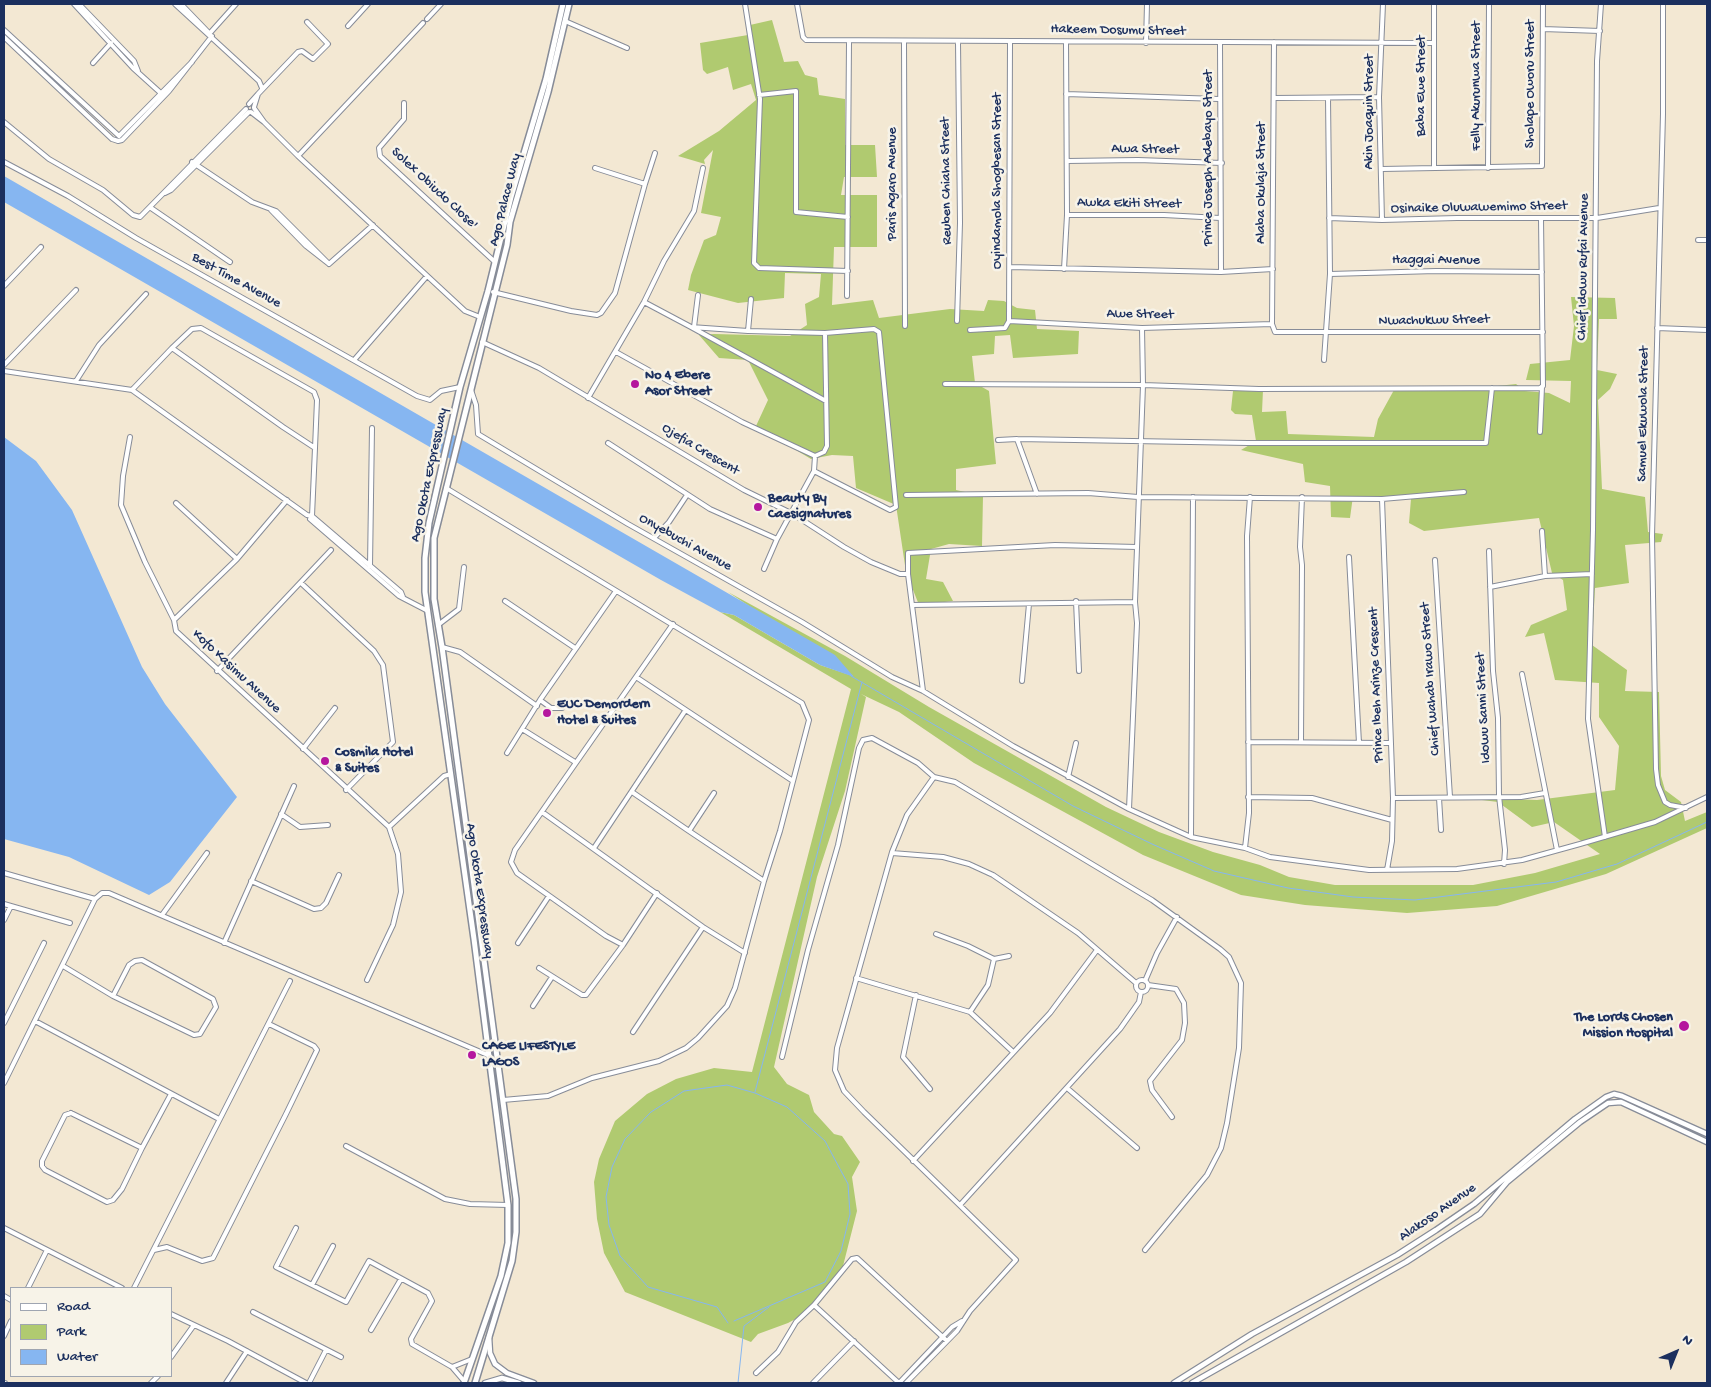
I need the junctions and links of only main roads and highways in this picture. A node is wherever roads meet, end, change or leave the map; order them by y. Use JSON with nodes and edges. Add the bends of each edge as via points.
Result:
{"nodes":[{"id":1,"x":562,"y":4,"type":"edge"},
{"id":2,"x":569,"y":4,"type":"edge"},
{"id":3,"x":457,"y":398,"type":"joint"},
{"id":4,"x":467,"y":401,"type":"joint"},
{"id":5,"x":434,"y":500,"type":"junction"},
{"id":6,"x":442,"y":501,"type":"junction"},
{"id":7,"x":464,"y":1382,"type":"edge"},
{"id":8,"x":475,"y":1383,"type":"edge"}],
"edges":[{"from":1,"to":3,"type":"main road","name":"Ago Palace Way","via":[[546,79]]},
{"from":2,"to":4,"type":"main road","name":"Ago Palace Way"},
{"from":3,"to":5,"type":"main road","name":"Ago Okota Expressway"},
{"from":4,"to":6,"type":"main road","name":"Ago Okota Expressway"},
{"from":5,"to":6,"type":"main road"},
{"from":5,"to":7,"type":"main road","name":"Ago Okota Expressway","via":[[424,577],[508,1205],[508,1243],[501,1276]]},
{"from":6,"to":8,"type":"main road","name":"Ago Okota Expressway","via":[[434,538],[434,599],[516,1192],[512,1261]]}]}
